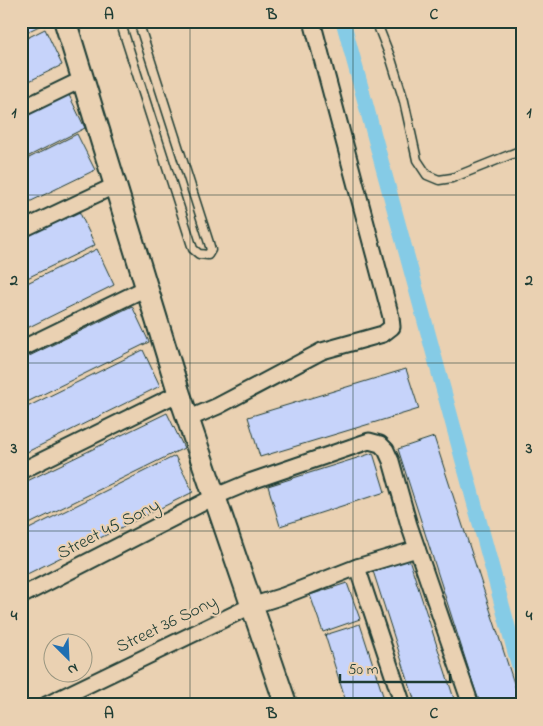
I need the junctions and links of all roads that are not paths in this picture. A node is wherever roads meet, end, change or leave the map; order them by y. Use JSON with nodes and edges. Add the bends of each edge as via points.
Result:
{"nodes":[{"id":1,"x":64,"y":21,"type":"edge"},
{"id":2,"x":120,"y":21,"type":"edge"},
{"id":3,"x":138,"y":21,"type":"edge"},
{"id":4,"x":312,"y":21,"type":"edge"},
{"id":5,"x":376,"y":21,"type":"edge"},
{"id":6,"x":81,"y":80,"type":"junction"},
{"id":7,"x":21,"y":109,"type":"edge"},
{"id":8,"x":522,"y":150,"type":"edge"},
{"id":9,"x":116,"y":185,"type":"junction"},
{"id":10,"x":21,"y":230,"type":"edge"},
{"id":11,"x":146,"y":288,"type":"junction"},
{"id":12,"x":21,"y":349,"type":"edge"},
{"id":13,"x":179,"y":393,"type":"junction"},
{"id":14,"x":188,"y":420,"type":"junction"},
{"id":15,"x":21,"y":471,"type":"edge"},
{"id":16,"x":214,"y":497,"type":"junction"},
{"id":17,"x":417,"y":549,"type":"junction"},
{"id":18,"x":357,"y":567,"type":"junction"},
{"id":19,"x":21,"y":596,"type":"edge"},
{"id":20,"x":250,"y":606,"type":"junction"},
{"id":21,"x":46,"y":705,"type":"edge"},
{"id":22,"x":286,"y":705,"type":"edge"},
{"id":23,"x":403,"y":705,"type":"edge"},
{"id":24,"x":470,"y":705,"type":"edge"}],
"edges":[{"from":1,"to":6,"type":"street"},
{"from":2,"to":3,"type":"lane","via":[[193,250],[208,255],[211,250],[209,243]]},
{"from":4,"to":14,"type":"street","via":[[392,327],[382,334],[322,351]]},
{"from":5,"to":8,"type":"lane","via":[[404,101],[416,160],[427,175],[439,180],[452,178]]},
{"from":6,"to":7,"type":"street"},
{"from":6,"to":9,"type":"street"},
{"from":9,"to":10,"type":"street"},
{"from":9,"to":11,"type":"street"},
{"from":11,"to":12,"type":"street"},
{"from":11,"to":13,"type":"street"},
{"from":13,"to":14,"type":"street"},
{"from":13,"to":15,"type":"street"},
{"from":14,"to":16,"type":"street"},
{"from":16,"to":17,"type":"street","name":"Street 45 Sony","via":[[369,441],[380,444],[391,461]]},
{"from":16,"to":19,"type":"street","name":"Street 45 Sony"},
{"from":16,"to":20,"type":"street"},
{"from":17,"to":18,"type":"street","name":"Street 36 Sony"},
{"from":17,"to":24,"type":"street","name":"Street 45 Sony"},
{"from":18,"to":20,"type":"street","name":"Street 36 Sony"},
{"from":18,"to":23,"type":"street"},
{"from":20,"to":21,"type":"street","name":"Street 36 Sony"},
{"from":20,"to":22,"type":"street"}]}
